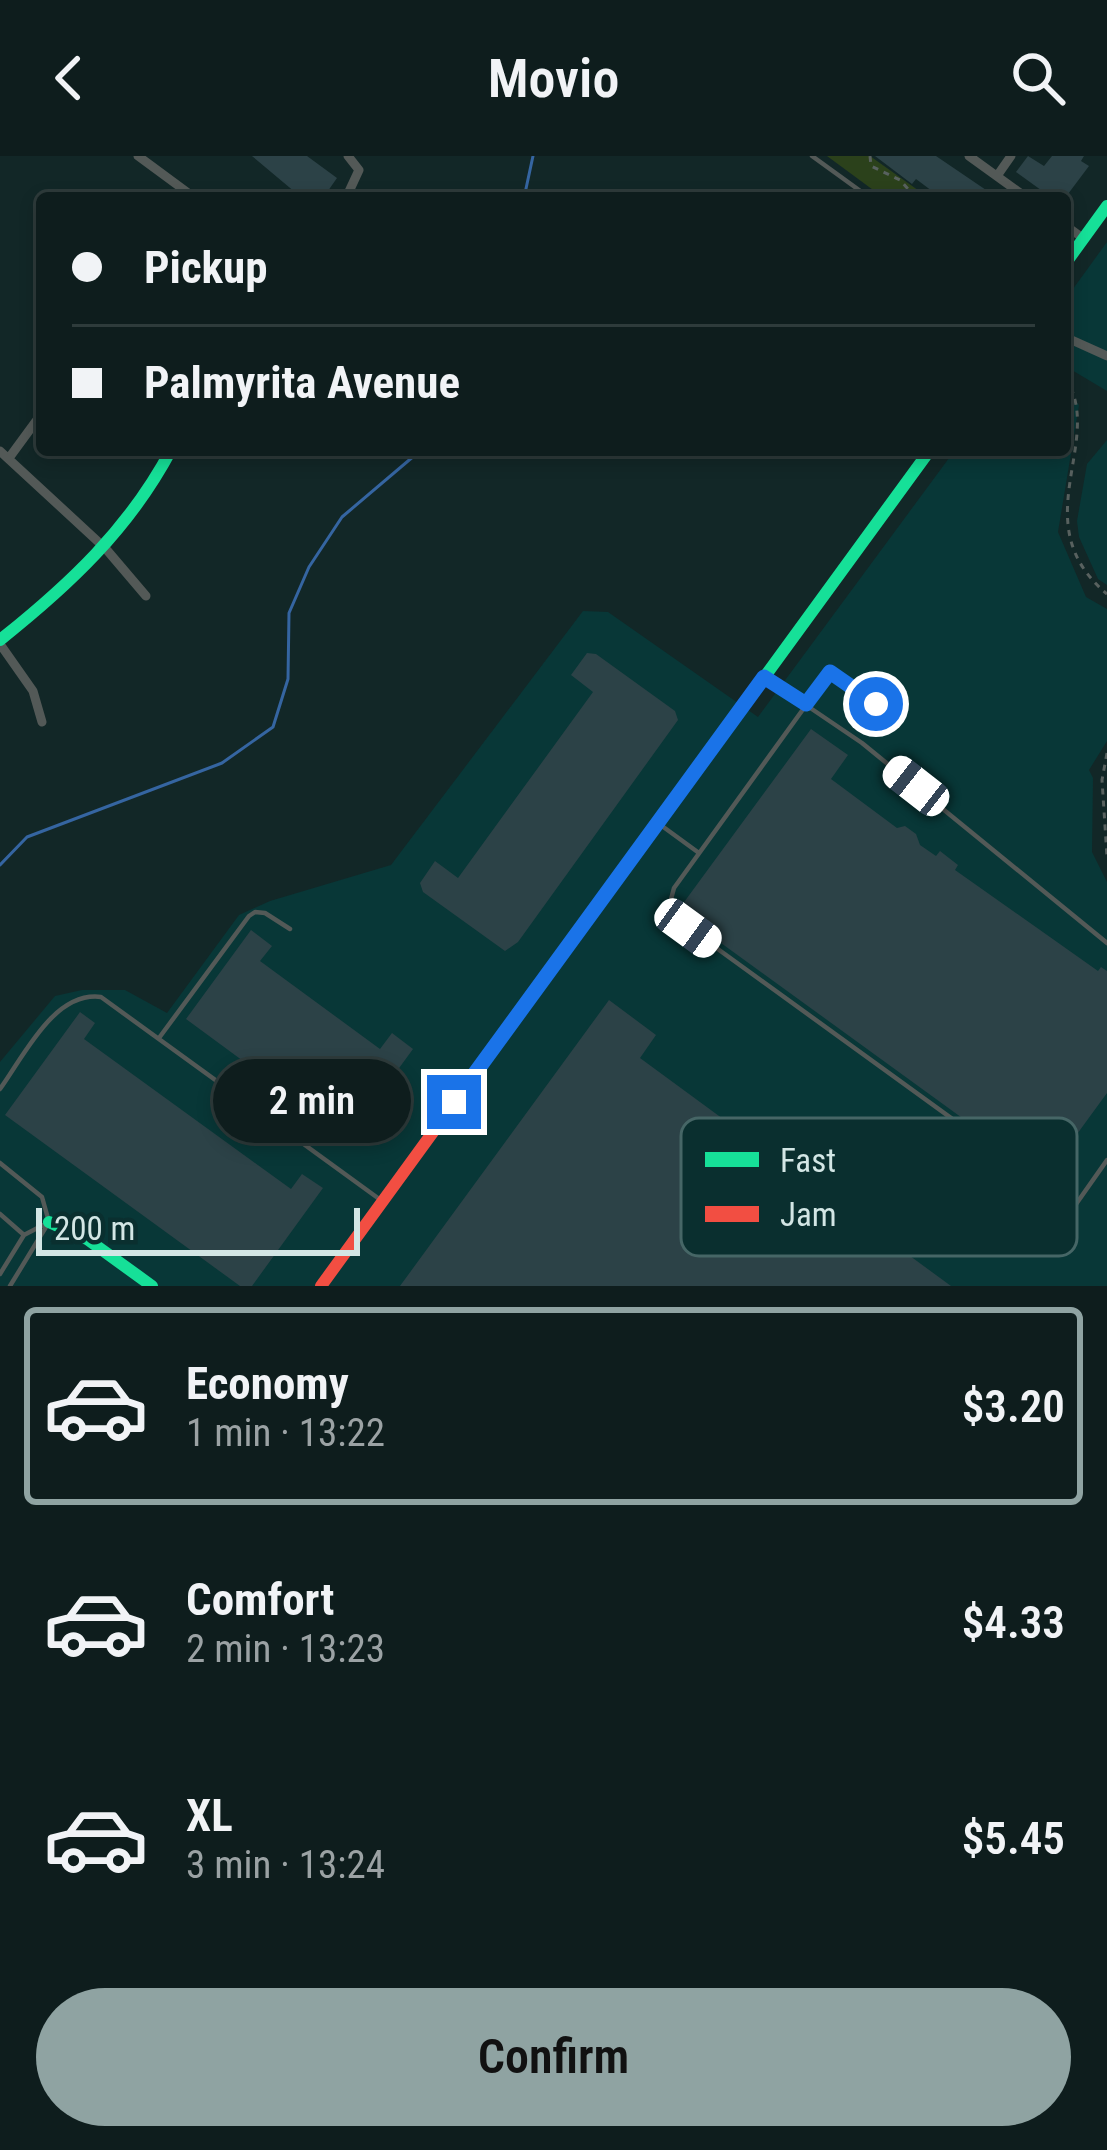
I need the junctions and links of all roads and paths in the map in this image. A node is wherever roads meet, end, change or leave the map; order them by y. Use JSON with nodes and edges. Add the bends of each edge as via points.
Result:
{"nodes":[{"id":1,"x":137,"y":156,"type":"edge"},
{"id":2,"x":348,"y":156,"type":"edge"},
{"id":3,"x":812,"y":156,"type":"edge"},
{"id":4,"x":870,"y":156,"type":"edge"},
{"id":5,"x":969,"y":156,"type":"edge"},
{"id":6,"x":1011,"y":156,"type":"edge"},
{"id":7,"x":997,"y":176,"type":"junction"},
{"id":8,"x":187,"y":192,"type":"edge"},
{"id":9,"x":350,"y":192,"type":"edge"},
{"id":10,"x":862,"y":192,"type":"edge"},
{"id":11,"x":911,"y":192,"type":"edge"},
{"id":12,"x":1020,"y":192,"type":"edge"},
{"id":13,"x":1107,"y":206,"type":"edge"},
{"id":14,"x":1071,"y":229,"type":"edge"},
{"id":15,"x":1084,"y":239,"type":"junction"},
{"id":16,"x":1071,"y":256,"type":"edge"},
{"id":17,"x":1071,"y":340,"type":"edge"},
{"id":18,"x":1107,"y":356,"type":"edge"},
{"id":19,"x":1071,"y":384,"type":"edge"},
{"id":20,"x":1084,"y":398,"type":"dead end"},
{"id":21,"x":36,"y":420,"type":"edge"},
{"id":22,"x":4,"y":455,"type":"edge"},
{"id":23,"x":167,"y":456,"type":"edge"},
{"id":24,"x":926,"y":456,"type":"edge"},
{"id":25,"x":1078,"y":484,"type":"dead end"},
{"id":26,"x":106,"y":549,"type":"junction"},
{"id":27,"x":1107,"y":594,"type":"edge"},
{"id":28,"x":146,"y":596,"type":"dead end"},
{"id":29,"x":0,"y":642,"type":"edge"},
{"id":30,"x":764,"y":677,"type":"junction"},
{"id":31,"x":806,"y":704,"type":"junction"},
{"id":32,"x":876,"y":704,"type":"dead end"},
{"id":33,"x":42,"y":722,"type":"dead end"},
{"id":34,"x":1107,"y":753,"type":"edge"},
{"id":35,"x":658,"y":823,"type":"junction"},
{"id":36,"x":699,"y":853,"type":"junction"},
{"id":37,"x":1107,"y":857,"type":"edge"},
{"id":38,"x":290,"y":929,"type":"dead end"},
{"id":39,"x":1107,"y":943,"type":"edge"},
{"id":40,"x":159,"y":1038,"type":"junction"},
{"id":41,"x":0,"y":1088,"type":"edge"},
{"id":42,"x":951,"y":1118,"type":"edge"},
{"id":43,"x":1107,"y":1160,"type":"edge"},
{"id":44,"x":0,"y":1163,"type":"edge"},
{"id":45,"x":382,"y":1202,"type":"junction"},
{"id":46,"x":1077,"y":1203,"type":"edge"},
{"id":47,"x":0,"y":1214,"type":"edge"},
{"id":48,"x":49,"y":1222,"type":"junction"},
{"id":49,"x":24,"y":1235,"type":"junction"},
{"id":50,"x":0,"y":1274,"type":"edge"},
{"id":51,"x":10,"y":1286,"type":"edge"},
{"id":52,"x":152,"y":1286,"type":"edge"},
{"id":53,"x":321,"y":1286,"type":"edge"}],
"edges":[{"from":1,"to":8,"type":"street"},
{"from":2,"to":9,"type":"street","via":[[359,170]]},
{"from":3,"to":10,"type":"lane"},
{"from":4,"to":11,"type":"path","via":[[871,166]]},
{"from":5,"to":7,"type":"street"},
{"from":6,"to":7,"type":"street"},
{"from":7,"to":12,"type":"street"},
{"from":13,"to":15,"type":"street"},
{"from":14,"to":15,"type":"street"},
{"from":15,"to":16,"type":"street"},
{"from":17,"to":18,"type":"street"},
{"from":19,"to":20,"type":"path"},
{"from":21,"to":22,"type":"street"},
{"from":22,"to":26,"type":"street"},
{"from":23,"to":26,"type":"street"},
{"from":24,"to":30,"type":"street"},
{"from":25,"to":27,"type":"path","via":[[1073,536]]},
{"from":26,"to":28,"type":"street"},
{"from":26,"to":29,"type":"street"},
{"from":29,"to":33,"type":"street","via":[[33,691]]},
{"from":30,"to":31,"type":"lane"},
{"from":30,"to":35,"type":"street"},
{"from":31,"to":32,"type":"lane","via":[[830,672]]},
{"from":31,"to":36,"type":"lane"},
{"from":31,"to":39,"type":"lane"},
{"from":34,"to":37,"type":"path"},
{"from":35,"to":36,"type":"lane"},
{"from":35,"to":45,"type":"street"},
{"from":36,"to":42,"type":"lane","via":[[674,888],[675,918]]},
{"from":38,"to":40,"type":"lane","via":[[265,913],[249,916]]},
{"from":40,"to":41,"type":"lane","via":[[90,996],[57,1012]]},
{"from":40,"to":45,"type":"lane"},
{"from":43,"to":46,"type":"lane"},
{"from":44,"to":48,"type":"lane","via":[[42,1197]]},
{"from":45,"to":53,"type":"street"},
{"from":47,"to":49,"type":"lane"},
{"from":48,"to":49,"type":"lane"},
{"from":48,"to":51,"type":"lane"},
{"from":48,"to":52,"type":"street"},
{"from":49,"to":50,"type":"lane"}]}
